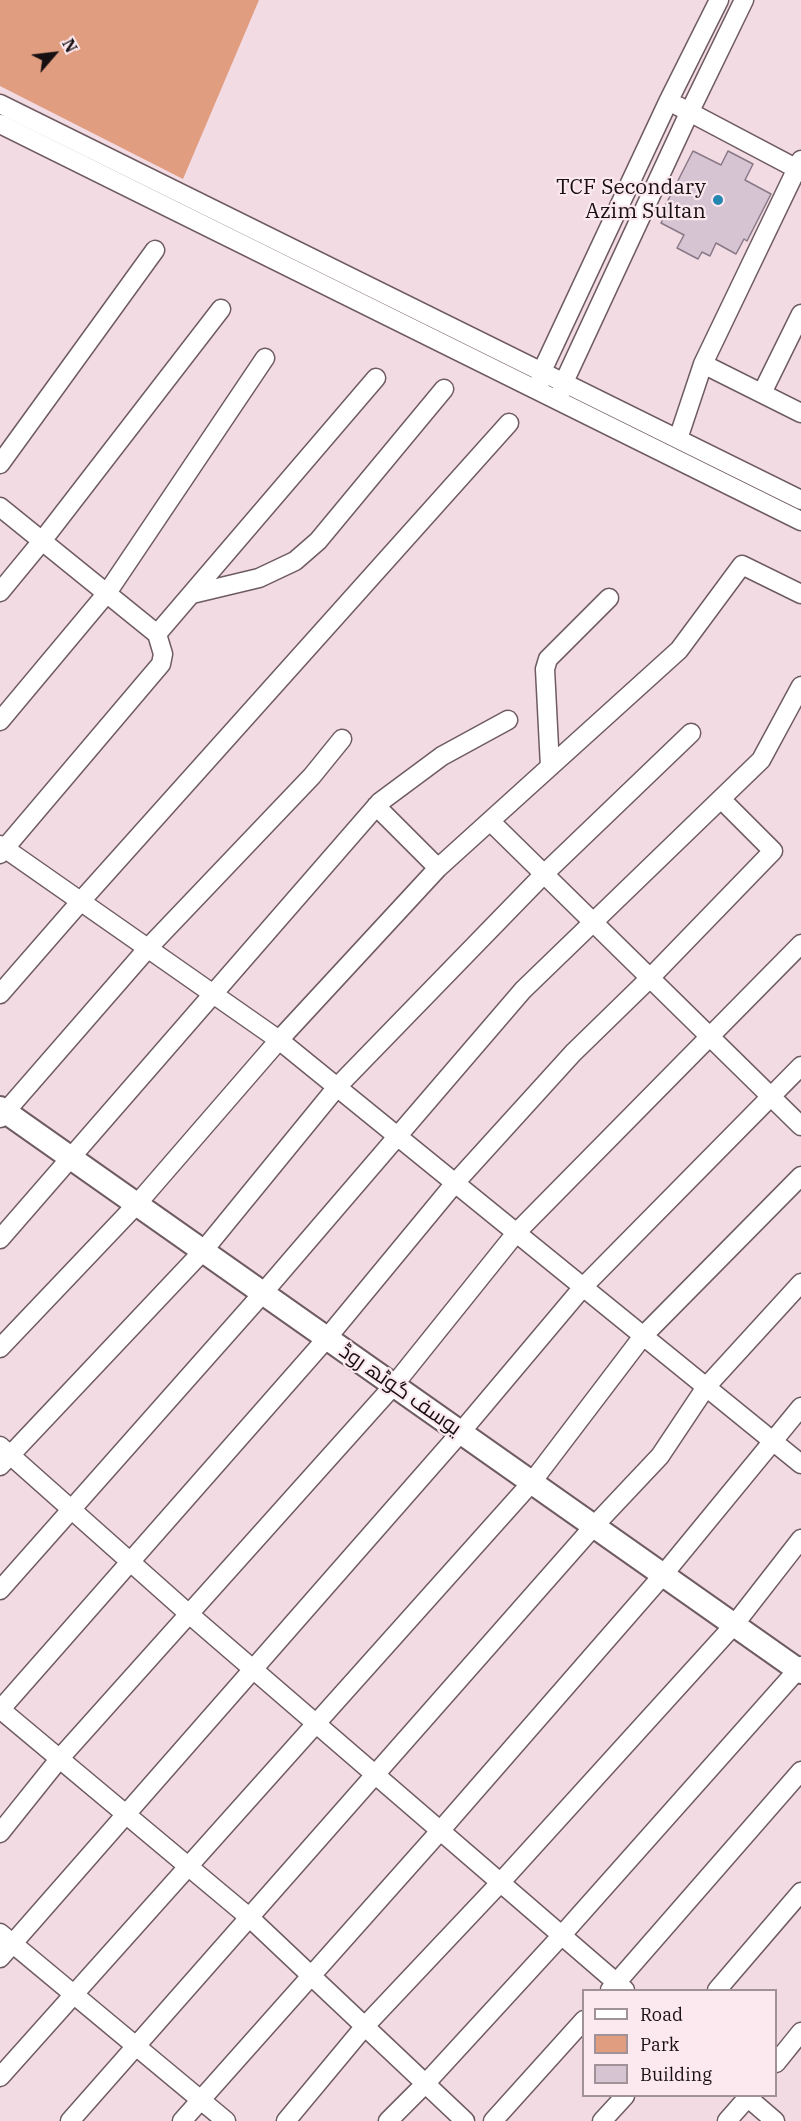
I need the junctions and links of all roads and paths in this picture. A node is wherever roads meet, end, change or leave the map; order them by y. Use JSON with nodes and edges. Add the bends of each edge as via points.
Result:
{"nodes":[{"id":1,"x":719,"y":0,"type":"edge"},
{"id":2,"x":744,"y":0,"type":"edge"},
{"id":3,"x":668,"y":102,"type":"junction"},
{"id":4,"x":0,"y":104,"type":"edge"},
{"id":5,"x":690,"y":111,"type":"junction"},
{"id":6,"x":0,"y":124,"type":"edge"},
{"id":7,"x":800,"y":167,"type":"edge"},
{"id":8,"x":154,"y":250,"type":"dead end"},
{"id":9,"x":221,"y":309,"type":"dead end"},
{"id":10,"x":801,"y":314,"type":"edge"},
{"id":11,"x":265,"y":358,"type":"dead end"},
{"id":12,"x":703,"y":364,"type":"junction"},
{"id":13,"x":542,"y":371,"type":"junction"},
{"id":14,"x":376,"y":378,"type":"dead end"},
{"id":15,"x":564,"y":382,"type":"junction"},
{"id":16,"x":444,"y":389,"type":"dead end"},
{"id":17,"x":538,"y":391,"type":"junction"},
{"id":18,"x":762,"y":393,"type":"junction"},
{"id":19,"x":560,"y":401,"type":"junction"},
{"id":20,"x":801,"y":413,"type":"edge"},
{"id":21,"x":509,"y":423,"type":"dead end"},
{"id":22,"x":678,"y":439,"type":"junction"},
{"id":23,"x":0,"y":464,"type":"edge"},
{"id":24,"x":801,"y":500,"type":"edge"},
{"id":25,"x":0,"y":507,"type":"edge"},
{"id":26,"x":801,"y":521,"type":"edge"},
{"id":27,"x":42,"y":541,"type":"junction"},
{"id":28,"x":0,"y":592,"type":"edge"},
{"id":29,"x":107,"y":593,"type":"junction"},
{"id":30,"x":192,"y":594,"type":"junction"},
{"id":31,"x":801,"y":594,"type":"edge"},
{"id":32,"x":609,"y":598,"type":"dead end"},
{"id":33,"x":158,"y":634,"type":"junction"},
{"id":34,"x":801,"y":686,"type":"edge"},
{"id":35,"x":508,"y":720,"type":"dead end"},
{"id":36,"x":0,"y":721,"type":"edge"},
{"id":37,"x":691,"y":733,"type":"dead end"},
{"id":38,"x":342,"y":739,"type":"dead end"},
{"id":39,"x":550,"y":767,"type":"junction"},
{"id":40,"x":721,"y":799,"type":"junction"},
{"id":41,"x":376,"y":806,"type":"junction"},
{"id":42,"x":490,"y":821,"type":"junction"},
{"id":43,"x":2,"y":849,"type":"edge"},
{"id":44,"x":438,"y":868,"type":"junction"},
{"id":45,"x":544,"y":874,"type":"junction"},
{"id":46,"x":81,"y":901,"type":"junction"},
{"id":47,"x":593,"y":922,"type":"junction"},
{"id":48,"x":801,"y":944,"type":"edge"},
{"id":49,"x":148,"y":948,"type":"junction"},
{"id":50,"x":650,"y":978,"type":"junction"},
{"id":51,"x":0,"y":994,"type":"edge"},
{"id":52,"x":213,"y":994,"type":"junction"},
{"id":53,"x":711,"y":1038,"type":"junction"},
{"id":54,"x":279,"y":1040,"type":"junction"},
{"id":55,"x":801,"y":1066,"type":"edge"},
{"id":56,"x":338,"y":1087,"type":"junction"},
{"id":57,"x":771,"y":1096,"type":"junction"},
{"id":58,"x":2,"y":1113,"type":"edge"},
{"id":59,"x":801,"y":1126,"type":"edge"},
{"id":60,"x":398,"y":1137,"type":"junction"},
{"id":61,"x":72,"y":1158,"type":"junction"},
{"id":62,"x":801,"y":1176,"type":"edge"},
{"id":63,"x":455,"y":1183,"type":"junction"},
{"id":64,"x":137,"y":1204,"type":"junction"},
{"id":65,"x":2,"y":1233,"type":"edge"},
{"id":66,"x":516,"y":1233,"type":"junction"},
{"id":67,"x":203,"y":1251,"type":"junction"},
{"id":68,"x":801,"y":1283,"type":"edge"},
{"id":69,"x":583,"y":1287,"type":"junction"},
{"id":70,"x":263,"y":1293,"type":"junction"},
{"id":71,"x":643,"y":1336,"type":"junction"},
{"id":72,"x":327,"y":1338,"type":"junction"},
{"id":73,"x":0,"y":1348,"type":"edge"},
{"id":74,"x":394,"y":1385,"type":"junction"},
{"id":75,"x":706,"y":1387,"type":"junction"},
{"id":76,"x":801,"y":1407,"type":"edge"},
{"id":77,"x":461,"y":1432,"type":"junction"},
{"id":78,"x":773,"y":1441,"type":"junction"},
{"id":79,"x":3,"y":1456,"type":"edge"},
{"id":80,"x":801,"y":1464,"type":"edge"},
{"id":81,"x":532,"y":1482,"type":"junction"},
{"id":82,"x":72,"y":1508,"type":"junction"},
{"id":83,"x":594,"y":1526,"type":"junction"},
{"id":84,"x":801,"y":1539,"type":"edge"},
{"id":85,"x":130,"y":1562,"type":"junction"},
{"id":86,"x":663,"y":1575,"type":"junction"},
{"id":87,"x":0,"y":1590,"type":"edge"},
{"id":88,"x":189,"y":1614,"type":"junction"},
{"id":89,"x":734,"y":1625,"type":"junction"},
{"id":90,"x":800,"y":1669,"type":"edge"},
{"id":91,"x":254,"y":1670,"type":"junction"},
{"id":92,"x":0,"y":1709,"type":"edge"},
{"id":93,"x":317,"y":1725,"type":"junction"},
{"id":94,"x":60,"y":1758,"type":"junction"},
{"id":95,"x":801,"y":1771,"type":"edge"},
{"id":96,"x":376,"y":1775,"type":"junction"},
{"id":97,"x":127,"y":1814,"type":"junction"},
{"id":98,"x":440,"y":1831,"type":"junction"},
{"id":99,"x":0,"y":1833,"type":"edge"},
{"id":100,"x":189,"y":1867,"type":"junction"},
{"id":101,"x":500,"y":1882,"type":"junction"},
{"id":102,"x":801,"y":1892,"type":"edge"},
{"id":103,"x":250,"y":1918,"type":"junction"},
{"id":104,"x":561,"y":1936,"type":"junction"},
{"id":105,"x":6,"y":1938,"type":"edge"},
{"id":106,"x":0,"y":1958,"type":"edge"},
{"id":107,"x":312,"y":1976,"type":"junction"},
{"id":108,"x":617,"y":1988,"type":"edge"},
{"id":109,"x":718,"y":1989,"type":"edge"},
{"id":110,"x":74,"y":1995,"type":"junction"},
{"id":111,"x":582,"y":2022,"type":"edge"},
{"id":112,"x":365,"y":2026,"type":"junction"},
{"id":113,"x":801,"y":2032,"type":"edge"},
{"id":114,"x":136,"y":2047,"type":"junction"},
{"id":115,"x":777,"y":2062,"type":"edge"},
{"id":116,"x":0,"y":2077,"type":"edge"},
{"id":117,"x":426,"y":2083,"type":"junction"},
{"id":118,"x":624,"y":2097,"type":"edge"},
{"id":119,"x":746,"y":2097,"type":"edge"},
{"id":120,"x":748,"y":2097,"type":"edge"},
{"id":121,"x":201,"y":2100,"type":"junction"},
{"id":122,"x":70,"y":2121,"type":"edge"},
{"id":123,"x":182,"y":2121,"type":"edge"},
{"id":124,"x":226,"y":2121,"type":"edge"},
{"id":125,"x":286,"y":2121,"type":"edge"},
{"id":126,"x":388,"y":2121,"type":"edge"},
{"id":127,"x":465,"y":2121,"type":"edge"},
{"id":128,"x":494,"y":2121,"type":"edge"},
{"id":129,"x":602,"y":2121,"type":"edge"},
{"id":130,"x":727,"y":2121,"type":"edge"},
{"id":131,"x":775,"y":2121,"type":"edge"}],
"edges":[{"from":1,"to":3,"type":"street"},
{"from":2,"to":5,"type":"street"},
{"from":3,"to":5,"type":"street"},
{"from":3,"to":13,"type":"street"},
{"from":4,"to":13,"type":"street"},
{"from":5,"to":7,"type":"street"},
{"from":5,"to":15,"type":"street"},
{"from":6,"to":17,"type":"street"},
{"from":7,"to":12,"type":"street"},
{"from":8,"to":23,"type":"street"},
{"from":9,"to":27,"type":"street"},
{"from":10,"to":18,"type":"street"},
{"from":11,"to":29,"type":"street"},
{"from":12,"to":18,"type":"street"},
{"from":12,"to":22,"type":"street"},
{"from":13,"to":15,"type":"street"},
{"from":13,"to":17,"type":"street"},
{"from":14,"to":30,"type":"street"},
{"from":15,"to":19,"type":"street"},
{"from":15,"to":22,"type":"street"},
{"from":16,"to":30,"type":"street","via":[[318,541],[295,561],[259,578]]},
{"from":17,"to":19,"type":"street"},
{"from":18,"to":20,"type":"street"},
{"from":19,"to":26,"type":"street"},
{"from":21,"to":46,"type":"street"},
{"from":22,"to":24,"type":"street"},
{"from":25,"to":27,"type":"street"},
{"from":27,"to":28,"type":"street"},
{"from":27,"to":29,"type":"street"},
{"from":29,"to":33,"type":"street"},
{"from":29,"to":36,"type":"street"},
{"from":30,"to":33,"type":"street"},
{"from":31,"to":39,"type":"street","via":[[742,565],[679,650]]},
{"from":32,"to":39,"type":"street","via":[[548,659],[545,669]]},
{"from":33,"to":43,"type":"street","via":[[161,664]]},
{"from":34,"to":40,"type":"street","via":[[761,760]]},
{"from":35,"to":41,"type":"street","via":[[442,756]]},
{"from":37,"to":45,"type":"street"},
{"from":38,"to":49,"type":"street","via":[[312,776]]},
{"from":39,"to":42,"type":"street"},
{"from":40,"to":47,"type":"street"},
{"from":40,"to":50,"type":"street","via":[[774,851]]},
{"from":41,"to":44,"type":"street"},
{"from":41,"to":52,"type":"street"},
{"from":42,"to":44,"type":"street"},
{"from":42,"to":45,"type":"street"},
{"from":43,"to":46,"type":"street"},
{"from":44,"to":54,"type":"street"},
{"from":45,"to":47,"type":"street"},
{"from":45,"to":56,"type":"street"},
{"from":46,"to":49,"type":"street"},
{"from":46,"to":51,"type":"street"},
{"from":47,"to":50,"type":"street"},
{"from":47,"to":60,"type":"street","via":[[523,990]]},
{"from":48,"to":53,"type":"street"},
{"from":49,"to":52,"type":"street"},
{"from":49,"to":58,"type":"street"},
{"from":50,"to":53,"type":"street"},
{"from":50,"to":63,"type":"street","via":[[573,1053]]},
{"from":52,"to":54,"type":"street"},
{"from":52,"to":61,"type":"street"},
{"from":53,"to":57,"type":"street"},
{"from":53,"to":66,"type":"street"},
{"from":54,"to":56,"type":"street"},
{"from":54,"to":64,"type":"street"},
{"from":55,"to":57,"type":"street"},
{"from":56,"to":60,"type":"street"},
{"from":56,"to":67,"type":"street"},
{"from":57,"to":59,"type":"street"},
{"from":57,"to":69,"type":"street"},
{"from":58,"to":61,"type":"street","name":"یوسف گوٹھ روڈ"},
{"from":60,"to":63,"type":"street"},
{"from":60,"to":70,"type":"street"},
{"from":61,"to":64,"type":"street","name":"یوسف گوٹھ روڈ"},
{"from":61,"to":65,"type":"street"},
{"from":62,"to":71,"type":"street"},
{"from":63,"to":66,"type":"street"},
{"from":63,"to":72,"type":"street"},
{"from":64,"to":67,"type":"street","name":"یوسف گوٹھ روڈ"},
{"from":64,"to":73,"type":"street"},
{"from":66,"to":69,"type":"street"},
{"from":66,"to":74,"type":"street"},
{"from":67,"to":70,"type":"street","name":"یوسف گوٹھ روڈ"},
{"from":67,"to":79,"type":"street"},
{"from":68,"to":75,"type":"street"},
{"from":69,"to":71,"type":"street"},
{"from":69,"to":77,"type":"street"},
{"from":70,"to":72,"type":"street","name":"یوسف گوٹھ روڈ"},
{"from":70,"to":82,"type":"street"},
{"from":71,"to":75,"type":"street"},
{"from":71,"to":81,"type":"street"},
{"from":72,"to":74,"type":"street","name":"یوسف گوٹھ روڈ"},
{"from":72,"to":85,"type":"street"},
{"from":74,"to":77,"type":"street","name":"یوسف گوٹھ روڈ"},
{"from":74,"to":88,"type":"street"},
{"from":75,"to":78,"type":"street"},
{"from":75,"to":83,"type":"street","via":[[660,1456]]},
{"from":76,"to":78,"type":"street"},
{"from":77,"to":81,"type":"street","name":"یوسف گوٹھ روڈ"},
{"from":77,"to":91,"type":"street"},
{"from":78,"to":80,"type":"street"},
{"from":78,"to":86,"type":"street"},
{"from":79,"to":82,"type":"street"},
{"from":81,"to":83,"type":"street","name":"یوسف گوٹھ روڈ"},
{"from":81,"to":93,"type":"street"},
{"from":82,"to":85,"type":"street"},
{"from":82,"to":87,"type":"street"},
{"from":83,"to":86,"type":"street","name":"یوسف گوٹھ روڈ"},
{"from":83,"to":96,"type":"street"},
{"from":84,"to":89,"type":"street"},
{"from":85,"to":88,"type":"street"},
{"from":85,"to":92,"type":"street"},
{"from":86,"to":89,"type":"street","name":"یوسف گوٹھ روڈ"},
{"from":86,"to":98,"type":"street"},
{"from":88,"to":91,"type":"street"},
{"from":88,"to":94,"type":"street"},
{"from":89,"to":90,"type":"street","name":"یوسف گوٹھ روڈ"},
{"from":89,"to":101,"type":"street"},
{"from":90,"to":104,"type":"street"},
{"from":91,"to":93,"type":"street"},
{"from":91,"to":97,"type":"street"},
{"from":92,"to":94,"type":"street"},
{"from":93,"to":96,"type":"street"},
{"from":93,"to":100,"type":"street"},
{"from":94,"to":97,"type":"street"},
{"from":94,"to":99,"type":"street"},
{"from":95,"to":108,"type":"street"},
{"from":96,"to":98,"type":"street"},
{"from":96,"to":103,"type":"street"},
{"from":97,"to":100,"type":"street"},
{"from":97,"to":105,"type":"street"},
{"from":98,"to":101,"type":"street"},
{"from":98,"to":107,"type":"street"},
{"from":100,"to":103,"type":"street"},
{"from":100,"to":110,"type":"street"},
{"from":101,"to":104,"type":"street"},
{"from":101,"to":112,"type":"street"},
{"from":102,"to":109,"type":"street"},
{"from":103,"to":107,"type":"street"},
{"from":103,"to":114,"type":"street"},
{"from":104,"to":108,"type":"street"},
{"from":104,"to":117,"type":"street"},
{"from":105,"to":106,"type":"street"},
{"from":105,"to":110,"type":"street"},
{"from":107,"to":112,"type":"street"},
{"from":107,"to":121,"type":"street"},
{"from":110,"to":114,"type":"street"},
{"from":110,"to":116,"type":"street"},
{"from":111,"to":128,"type":"street"},
{"from":112,"to":117,"type":"street"},
{"from":112,"to":125,"type":"street"},
{"from":113,"to":115,"type":"street"},
{"from":114,"to":121,"type":"street"},
{"from":114,"to":122,"type":"street"},
{"from":117,"to":126,"type":"street"},
{"from":117,"to":127,"type":"street"},
{"from":118,"to":129,"type":"street"},
{"from":119,"to":130,"type":"street"},
{"from":120,"to":131,"type":"street"},
{"from":121,"to":123,"type":"street"},
{"from":121,"to":124,"type":"street"}]}
